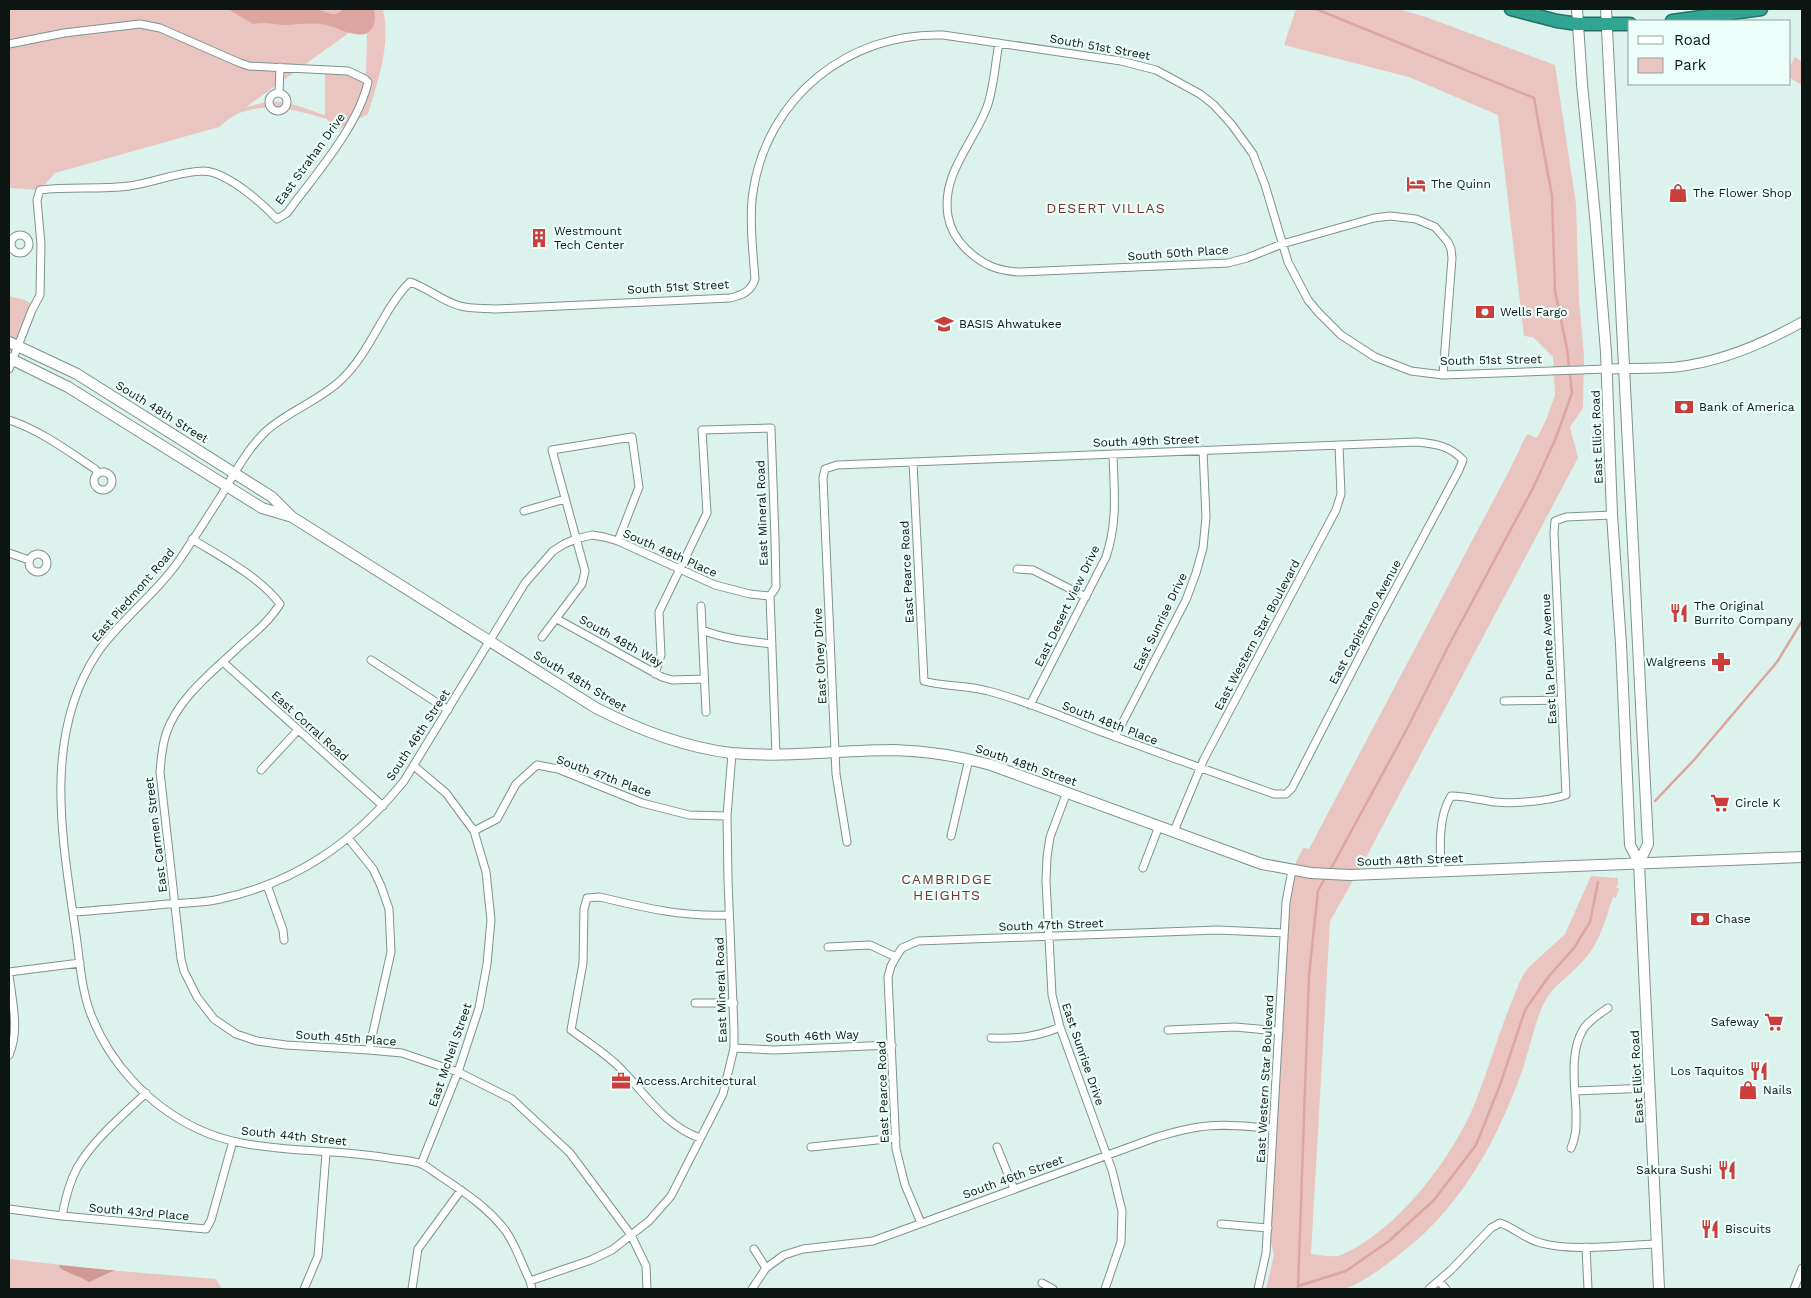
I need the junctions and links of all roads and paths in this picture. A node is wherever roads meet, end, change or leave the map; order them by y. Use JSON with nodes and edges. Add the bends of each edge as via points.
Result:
{"nodes":[{"id":1,"x":1511,"y":9,"type":"edge"},
{"id":2,"x":1577,"y":9,"type":"edge"},
{"id":3,"x":1606,"y":9,"type":"edge"},
{"id":4,"x":1761,"y":9,"type":"edge"},
{"id":5,"x":1679,"y":20,"type":"edge"},
{"id":6,"x":1578,"y":24,"type":"junction"},
{"id":7,"x":1628,"y":24,"type":"edge"},
{"id":8,"x":1607,"y":25,"type":"junction"},
{"id":9,"x":999,"y":43,"type":"junction"},
{"id":10,"x":9,"y":44,"type":"edge"},
{"id":11,"x":280,"y":67,"type":"junction"},
{"id":12,"x":280,"y":93,"type":"dead end"},
{"id":13,"x":29,"y":244,"type":"dead end"},
{"id":14,"x":41,"y":244,"type":"junction"},
{"id":15,"x":1282,"y":244,"type":"junction"},
{"id":16,"x":410,"y":282,"type":"joint"},
{"id":17,"x":1802,"y":322,"type":"edge"},
{"id":18,"x":13,"y":344,"type":"edge"},
{"id":19,"x":10,"y":362,"type":"edge"},
{"id":20,"x":1625,"y":368,"type":"junction"},
{"id":21,"x":1606,"y":369,"type":"junction"},
{"id":22,"x":1443,"y":375,"type":"junction"},
{"id":23,"x":9,"y":420,"type":"edge"},
{"id":24,"x":1339,"y":445,"type":"junction"},
{"id":25,"x":1202,"y":450,"type":"junction"},
{"id":26,"x":1113,"y":454,"type":"junction"},
{"id":27,"x":1463,"y":460,"type":"joint"},
{"id":28,"x":913,"y":462,"type":"junction"},
{"id":29,"x":825,"y":469,"type":"joint"},
{"id":30,"x":98,"y":473,"type":"dead end"},
{"id":31,"x":235,"y":473,"type":"junction"},
{"id":32,"x":227,"y":485,"type":"junction"},
{"id":33,"x":564,"y":499,"type":"junction"},
{"id":34,"x":524,"y":511,"type":"dead end"},
{"id":35,"x":1612,"y":515,"type":"junction"},
{"id":36,"x":292,"y":517,"type":"junction"},
{"id":37,"x":192,"y":539,"type":"junction"},
{"id":38,"x":576,"y":539,"type":"junction"},
{"id":39,"x":618,"y":541,"type":"junction"},
{"id":40,"x":9,"y":553,"type":"edge"},
{"id":41,"x":29,"y":560,"type":"dead end"},
{"id":42,"x":1018,"y":569,"type":"dead end"},
{"id":43,"x":680,"y":570,"type":"junction"},
{"id":44,"x":770,"y":596,"type":"junction"},
{"id":45,"x":1086,"y":597,"type":"junction"},
{"id":46,"x":701,"y":606,"type":"dead end"},
{"id":47,"x":557,"y":619,"type":"junction"},
{"id":48,"x":702,"y":630,"type":"junction"},
{"id":49,"x":542,"y":637,"type":"dead end"},
{"id":50,"x":490,"y":641,"type":"junction"},
{"id":51,"x":1639,"y":643,"type":"junction"},
{"id":52,"x":772,"y":644,"type":"junction"},
{"id":53,"x":1620,"y":644,"type":"junction"},
{"id":54,"x":372,"y":660,"type":"dead end"},
{"id":55,"x":223,"y":662,"type":"junction"},
{"id":56,"x":655,"y":674,"type":"junction"},
{"id":57,"x":704,"y":679,"type":"junction"},
{"id":58,"x":924,"y":681,"type":"joint"},
{"id":59,"x":1562,"y":700,"type":"junction"},
{"id":60,"x":1504,"y":701,"type":"dead end"},
{"id":61,"x":1030,"y":705,"type":"junction"},
{"id":62,"x":448,"y":710,"type":"junction"},
{"id":63,"x":706,"y":712,"type":"dead end"},
{"id":64,"x":298,"y":730,"type":"junction"},
{"id":65,"x":1115,"y":737,"type":"junction"},
{"id":66,"x":732,"y":752,"type":"junction"},
{"id":67,"x":836,"y":752,"type":"junction"},
{"id":68,"x":776,"y":755,"type":"junction"},
{"id":69,"x":968,"y":759,"type":"junction"},
{"id":70,"x":414,"y":766,"type":"junction"},
{"id":71,"x":1200,"y":768,"type":"junction"},
{"id":72,"x":261,"y":770,"type":"dead end"},
{"id":73,"x":1067,"y":792,"type":"junction"},
{"id":74,"x":1286,"y":794,"type":"joint"},
{"id":75,"x":383,"y":806,"type":"junction"},
{"id":76,"x":727,"y":816,"type":"junction"},
{"id":77,"x":1158,"y":826,"type":"junction"},
{"id":78,"x":474,"y":831,"type":"junction"},
{"id":79,"x":1174,"y":831,"type":"junction"},
{"id":80,"x":951,"y":836,"type":"dead end"},
{"id":81,"x":348,"y":838,"type":"junction"},
{"id":82,"x":847,"y":842,"type":"dead end"},
{"id":83,"x":1802,"y":857,"type":"edge"},
{"id":84,"x":1639,"y":863,"type":"junction"},
{"id":85,"x":1142,"y":868,"type":"dead end"},
{"id":86,"x":1292,"y":870,"type":"junction"},
{"id":87,"x":1441,"y":871,"type":"junction"},
{"id":88,"x":267,"y":885,"type":"junction"},
{"id":89,"x":175,"y":904,"type":"junction"},
{"id":90,"x":73,"y":912,"type":"junction"},
{"id":91,"x":729,"y":915,"type":"junction"},
{"id":92,"x":1284,"y":933,"type":"junction"},
{"id":93,"x":1049,"y":937,"type":"junction"},
{"id":94,"x":284,"y":940,"type":"dead end"},
{"id":95,"x":828,"y":947,"type":"dead end"},
{"id":96,"x":896,"y":957,"type":"junction"},
{"id":97,"x":80,"y":963,"type":"junction"},
{"id":98,"x":9,"y":974,"type":"edge"},
{"id":99,"x":695,"y":1003,"type":"dead end"},
{"id":100,"x":734,"y":1003,"type":"junction"},
{"id":101,"x":1608,"y":1008,"type":"dead end"},
{"id":102,"x":1060,"y":1027,"type":"junction"},
{"id":103,"x":1168,"y":1030,"type":"dead end"},
{"id":104,"x":1279,"y":1030,"type":"junction"},
{"id":105,"x":991,"y":1038,"type":"dead end"},
{"id":106,"x":257,"y":1041,"type":"joint"},
{"id":107,"x":892,"y":1045,"type":"junction"},
{"id":108,"x":734,"y":1048,"type":"junction"},
{"id":109,"x":369,"y":1050,"type":"junction"},
{"id":110,"x":9,"y":1055,"type":"edge"},
{"id":111,"x":458,"y":1072,"type":"junction"},
{"id":112,"x":1650,"y":1088,"type":"junction"},
{"id":113,"x":1575,"y":1091,"type":"junction"},
{"id":114,"x":146,"y":1093,"type":"junction"},
{"id":115,"x":1273,"y":1128,"type":"junction"},
{"id":116,"x":700,"y":1138,"type":"junction"},
{"id":117,"x":896,"y":1138,"type":"junction"},
{"id":118,"x":233,"y":1141,"type":"junction"},
{"id":119,"x":811,"y":1147,"type":"dead end"},
{"id":120,"x":997,"y":1147,"type":"dead end"},
{"id":121,"x":1571,"y":1148,"type":"dead end"},
{"id":122,"x":326,"y":1153,"type":"junction"},
{"id":123,"x":1106,"y":1156,"type":"junction"},
{"id":124,"x":421,"y":1164,"type":"junction"},
{"id":125,"x":1014,"y":1189,"type":"junction"},
{"id":126,"x":461,"y":1190,"type":"junction"},
{"id":127,"x":9,"y":1209,"type":"edge"},
{"id":128,"x":62,"y":1216,"type":"junction"},
{"id":129,"x":921,"y":1223,"type":"junction"},
{"id":130,"x":1221,"y":1224,"type":"dead end"},
{"id":131,"x":1268,"y":1228,"type":"junction"},
{"id":132,"x":632,"y":1235,"type":"junction"},
{"id":133,"x":1656,"y":1244,"type":"junction"},
{"id":134,"x":1586,"y":1247,"type":"junction"},
{"id":135,"x":754,"y":1249,"type":"dead end"},
{"id":136,"x":766,"y":1268,"type":"junction"},
{"id":137,"x":1802,"y":1268,"type":"edge"},
{"id":138,"x":530,"y":1281,"type":"junction"},
{"id":139,"x":1439,"y":1282,"type":"junction"},
{"id":140,"x":1042,"y":1283,"type":"dead end"},
{"id":141,"x":304,"y":1289,"type":"edge"},
{"id":142,"x":412,"y":1289,"type":"edge"},
{"id":143,"x":532,"y":1289,"type":"edge"},
{"id":144,"x":647,"y":1289,"type":"edge"},
{"id":145,"x":752,"y":1289,"type":"edge"},
{"id":146,"x":1053,"y":1289,"type":"edge"},
{"id":147,"x":1105,"y":1289,"type":"edge"},
{"id":148,"x":1258,"y":1289,"type":"edge"},
{"id":149,"x":1430,"y":1289,"type":"edge"},
{"id":150,"x":1446,"y":1289,"type":"edge"},
{"id":151,"x":1588,"y":1289,"type":"edge"},
{"id":152,"x":1659,"y":1289,"type":"edge"},
{"id":153,"x":1794,"y":1289,"type":"edge"}],
"edges":[{"from":1,"to":6,"type":"highway"},
{"from":2,"to":6,"type":"main road","name":"East Elliot Road"},
{"from":3,"to":8,"type":"main road","name":"East Elliot Road"},
{"from":4,"to":5,"type":"highway"},
{"from":6,"to":8,"type":"highway"},
{"from":6,"to":21,"type":"main road","name":"East Elliot Road"},
{"from":7,"to":8,"type":"highway"},
{"from":8,"to":20,"type":"main road","name":"East Elliot Road"},
{"from":9,"to":15,"type":"street","name":"South 51st Street","via":[[1147,67],[1200,94],[1232,125],[1253,154]]},
{"from":9,"to":15,"type":"street","name":"South 50th Place","via":[[990,99],[960,158],[947,194],[946,206],[952,229],[976,258],[1003,271],[1149,267],[1228,263]]},
{"from":9,"to":16,"type":"street","name":"South 51st Street","via":[[943,35],[900,38],[860,50],[834,64],[806,87],[778,123],[760,160],[752,205],[755,279],[747,293],[730,298],[496,309],[461,306]]},
{"from":10,"to":11,"type":"street","via":[[64,33],[140,24],[160,28],[249,66]]},
{"from":11,"to":12,"type":"street"},
{"from":11,"to":14,"type":"street","name":"East Strahan Drive","via":[[348,71],[368,82],[340,141],[287,213],[277,219],[231,181],[206,171],[128,186],[54,188],[40,190],[37,200]]},
{"from":13,"to":14,"type":"street"},
{"from":14,"to":18,"type":"street","via":[[40,295]]},
{"from":15,"to":22,"type":"street","name":"South 51st Street","via":[[1308,300],[1341,335],[1388,363],[1411,371]]},
{"from":15,"to":22,"type":"street","name":"South 50th Place","via":[[1390,216],[1416,219],[1435,227],[1448,242],[1452,258]]},
{"from":16,"to":31,"type":"street","name":"East Piedmont Road","via":[[397,295],[369,346],[345,376],[321,396],[274,424],[252,447]]},
{"from":17,"to":20,"type":"street","name":"South 51st Street","via":[[1760,344],[1724,357],[1678,366]]},
{"from":18,"to":19,"type":"street"},
{"from":18,"to":31,"type":"main road","name":"South 48th Street","via":[[77,374]]},
{"from":19,"to":32,"type":"main road","name":"South 48th Street","via":[[68,387]]},
{"from":20,"to":21,"type":"street","name":"South 51st Street"},
{"from":20,"to":51,"type":"main road","name":"East Elliot Road"},
{"from":21,"to":22,"type":"street","name":"South 51st Street"},
{"from":21,"to":35,"type":"main road","name":"East Elliot Road"},
{"from":23,"to":30,"type":"street","via":[[48,439]]},
{"from":24,"to":25,"type":"street","name":"South 49th Street"},
{"from":24,"to":27,"type":"street","name":"South 49th Street","via":[[1431,443],[1456,452]]},
{"from":24,"to":71,"type":"street","name":"East Western Star Boulevard","via":[[1341,494],[1336,510]]},
{"from":25,"to":26,"type":"street","name":"South 49th Street"},
{"from":25,"to":65,"type":"street","name":"East Sunrise Drive","via":[[1206,517],[1196,573],[1186,600]]},
{"from":26,"to":28,"type":"street","name":"South 49th Street"},
{"from":26,"to":45,"type":"street","name":"East Desert View Drive","via":[[1113,537]]},
{"from":27,"to":74,"type":"street","name":"East Capistrano Avenue"},
{"from":28,"to":29,"type":"street","name":"South 49th Street","via":[[837,465]]},
{"from":28,"to":58,"type":"street","name":"East Pearce Road"},
{"from":29,"to":67,"type":"street","name":"East Olney Drive"},
{"from":31,"to":32,"type":"street","name":"East Piedmont Road"},
{"from":31,"to":36,"type":"main road","name":"South 48th Street","via":[[272,497]]},
{"from":32,"to":36,"type":"main road","name":"South 48th Street","via":[[262,508]]},
{"from":32,"to":37,"type":"street","name":"East Piedmont Road"},
{"from":33,"to":34,"type":"street"},
{"from":33,"to":38,"type":"street"},
{"from":33,"to":39,"type":"street","via":[[552,450],[632,437],[639,487]]},
{"from":35,"to":53,"type":"main road","name":"East Elliot Road"},
{"from":35,"to":59,"type":"street","name":"East la Puente Avenue","via":[[1566,517],[1555,521]]},
{"from":36,"to":50,"type":"main road","name":"South 48th Street"},
{"from":37,"to":55,"type":"street","name":"East Carmen Street","via":[[233,564],[273,594],[280,604],[272,616]]},
{"from":37,"to":90,"type":"street","name":"East Piedmont Road","via":[[177,564],[111,634],[80,682],[73,701],[63,745],[62,770],[63,845]]},
{"from":38,"to":39,"type":"street","name":"South 48th Place","via":[[592,535]]},
{"from":38,"to":47,"type":"street","via":[[585,578]]},
{"from":38,"to":50,"type":"street","name":"South 48th Place","via":[[553,551],[525,583]]},
{"from":39,"to":43,"type":"street","name":"South 48th Place"},
{"from":40,"to":41,"type":"street"},
{"from":42,"to":45,"type":"street","via":[[1033,570]]},
{"from":43,"to":44,"type":"street","name":"South 48th Place","via":[[731,591]]},
{"from":43,"to":44,"type":"street","name":"East Mineral Road","via":[[707,513],[702,430],[771,428],[776,587]]},
{"from":43,"to":56,"type":"street","via":[[660,612],[660,655]]},
{"from":44,"to":52,"type":"street","name":"East Mineral Road"},
{"from":45,"to":61,"type":"street","name":"East Desert View Drive"},
{"from":46,"to":48,"type":"street"},
{"from":47,"to":49,"type":"street"},
{"from":47,"to":56,"type":"street","name":"South 48th Way"},
{"from":48,"to":52,"type":"street","via":[[741,641]]},
{"from":48,"to":57,"type":"street"},
{"from":50,"to":62,"type":"street","name":"South 46th Street"},
{"from":50,"to":66,"type":"main road","name":"South 48th Street","via":[[619,720],[669,739]]},
{"from":51,"to":53,"type":"main road"},
{"from":51,"to":84,"type":"main road","name":"East Elliot Road","via":[[1648,844]]},
{"from":52,"to":68,"type":"street","name":"East Mineral Road"},
{"from":53,"to":84,"type":"main road","name":"East Elliot Road","via":[[1630,845]]},
{"from":54,"to":62,"type":"street"},
{"from":55,"to":64,"type":"street","name":"East Corral Road"},
{"from":55,"to":89,"type":"street","name":"East Carmen Street","via":[[187,698],[166,733],[160,772]]},
{"from":56,"to":57,"type":"street","name":"South 48th Way","via":[[672,680]]},
{"from":57,"to":63,"type":"street"},
{"from":58,"to":61,"type":"street","name":"South 48th Place","via":[[988,691]]},
{"from":59,"to":60,"type":"street"},
{"from":59,"to":87,"type":"street","name":"East la Puente Avenue","via":[[1566,796],[1496,802],[1452,796],[1446,804],[1440,838]]},
{"from":61,"to":65,"type":"street","name":"South 48th Place"},
{"from":62,"to":70,"type":"street","name":"South 46th Street"},
{"from":64,"to":72,"type":"street"},
{"from":64,"to":75,"type":"street","name":"East Corral Road"},
{"from":65,"to":71,"type":"street","name":"South 48th Place"},
{"from":66,"to":68,"type":"main road","name":"South 48th Street"},
{"from":66,"to":76,"type":"street","name":"East Mineral Road"},
{"from":67,"to":68,"type":"main road","name":"South 48th Street"},
{"from":67,"to":69,"type":"main road","name":"South 48th Street","via":[[923,751]]},
{"from":67,"to":82,"type":"street","name":"East Olney Drive","via":[[838,794]]},
{"from":69,"to":73,"type":"main road","name":"South 48th Street"},
{"from":69,"to":80,"type":"street"},
{"from":70,"to":75,"type":"street","name":"South 46th Street"},
{"from":70,"to":78,"type":"street","name":"East McNeil Street","via":[[446,793]]},
{"from":71,"to":74,"type":"street","name":"South 48th Place","via":[[1274,794]]},
{"from":71,"to":79,"type":"street","name":"East Western Star Boulevard"},
{"from":73,"to":77,"type":"main road","name":"South 48th Street"},
{"from":73,"to":93,"type":"street","name":"East Sunrise Drive","via":[[1050,837],[1047,857]]},
{"from":75,"to":81,"type":"street","name":"South 46th Street"},
{"from":76,"to":78,"type":"street","name":"South 47th Place","via":[[689,815],[642,804],[558,769],[537,764],[516,784],[497,819]]},
{"from":76,"to":91,"type":"street","name":"East Mineral Road"},
{"from":77,"to":79,"type":"main road","name":"South 48th Street"},
{"from":77,"to":85,"type":"street"},
{"from":78,"to":111,"type":"street","name":"East McNeil Street","via":[[486,872],[491,920],[479,1008]]},
{"from":79,"to":86,"type":"main road","name":"South 48th Street","via":[[1262,864]]},
{"from":81,"to":88,"type":"street","name":"South 46th Street","via":[[307,868]]},
{"from":81,"to":109,"type":"street","via":[[373,869],[389,909],[391,952]]},
{"from":83,"to":84,"type":"main road","name":"South 48th Street"},
{"from":84,"to":87,"type":"main road","name":"South 48th Street"},
{"from":84,"to":112,"type":"main road","name":"East Elliot Road"},
{"from":86,"to":87,"type":"main road","name":"South 48th Street","via":[[1338,875]]},
{"from":86,"to":92,"type":"street","name":"East Western Star Boulevard"},
{"from":88,"to":89,"type":"street","name":"South 46th Street","via":[[219,899]]},
{"from":88,"to":94,"type":"street"},
{"from":89,"to":90,"type":"street","name":"South 46th Street"},
{"from":89,"to":106,"type":"street","name":"East Carmen Street","via":[[181,959],[196,998],[214,1019],[236,1034]]},
{"from":90,"to":97,"type":"street","name":"South 44th Street"},
{"from":91,"to":100,"type":"street","name":"East Mineral Road"},
{"from":91,"to":116,"type":"street","via":[[678,914],[600,897],[587,898],[584,909],[583,963],[571,1030],[617,1065],[670,1121]]},
{"from":92,"to":93,"type":"street","name":"South 47th Street","via":[[1218,930]]},
{"from":92,"to":104,"type":"street","name":"East Western Star Boulevard"},
{"from":93,"to":96,"type":"street","name":"South 47th Street","via":[[918,941],[902,948]]},
{"from":93,"to":102,"type":"street","name":"East Sunrise Drive","via":[[1052,996]]},
{"from":95,"to":96,"type":"street","via":[[870,945]]},
{"from":96,"to":107,"type":"street","name":"East Pearce Road","via":[[888,977]]},
{"from":97,"to":98,"type":"street"},
{"from":97,"to":114,"type":"street","name":"South 44th Street","via":[[89,1008],[99,1033],[114,1058]]},
{"from":98,"to":110,"type":"street","via":[[15,1025]]},
{"from":99,"to":100,"type":"street"},
{"from":100,"to":108,"type":"street","name":"East Mineral Road"},
{"from":101,"to":113,"type":"street","via":[[1592,1019],[1578,1040],[1574,1058]]},
{"from":102,"to":105,"type":"street","via":[[1026,1038]]},
{"from":102,"to":123,"type":"street","name":"East Sunrise Drive"},
{"from":103,"to":104,"type":"street","via":[[1235,1027]]},
{"from":104,"to":115,"type":"street","name":"East Western Star Boulevard"},
{"from":106,"to":109,"type":"street","name":"South 45th Place"},
{"from":107,"to":108,"type":"street","name":"South 46th Way","via":[[774,1050]]},
{"from":107,"to":117,"type":"street","name":"East Pearce Road"},
{"from":108,"to":116,"type":"street","name":"East Mineral Road","via":[[723,1094]]},
{"from":109,"to":111,"type":"street","name":"South 45th Place","via":[[402,1053]]},
{"from":111,"to":124,"type":"street","name":"East McNeil Street"},
{"from":111,"to":132,"type":"street","name":"South 45th Place","via":[[512,1099],[570,1153]]},
{"from":112,"to":113,"type":"street"},
{"from":112,"to":133,"type":"main road","name":"East Elliot Road"},
{"from":113,"to":121,"type":"street","via":[[1577,1135]]},
{"from":114,"to":118,"type":"street","name":"South 44th Street","via":[[178,1118],[200,1130]]},
{"from":114,"to":128,"type":"street","via":[[108,1130],[78,1167]]},
{"from":115,"to":123,"type":"street","name":"South 46th Street","via":[[1200,1126],[1157,1137]]},
{"from":115,"to":131,"type":"street","name":"East Western Star Boulevard"},
{"from":116,"to":132,"type":"street","name":"East Mineral Road","via":[[671,1196]]},
{"from":117,"to":119,"type":"street"},
{"from":117,"to":129,"type":"street","name":"East Pearce Road","via":[[900,1168]]},
{"from":118,"to":122,"type":"street","name":"South 44th Street"},
{"from":118,"to":128,"type":"street","name":"South 43rd Place","via":[[206,1229]]},
{"from":120,"to":125,"type":"street"},
{"from":122,"to":124,"type":"street","name":"South 44th Street","via":[[370,1154]]},
{"from":122,"to":141,"type":"street","via":[[318,1256]]},
{"from":123,"to":125,"type":"street","name":"South 46th Street"},
{"from":123,"to":147,"type":"street","name":"East Sunrise Drive","via":[[1122,1211],[1121,1242]]},
{"from":124,"to":126,"type":"street","name":"South 44th Street"},
{"from":125,"to":129,"type":"street","name":"South 46th Street"},
{"from":126,"to":138,"type":"street","name":"South 44th Street","via":[[482,1205],[507,1232]]},
{"from":126,"to":142,"type":"street","via":[[418,1249]]},
{"from":127,"to":128,"type":"street","name":"South 43rd Place"},
{"from":129,"to":136,"type":"street","name":"South 46th Street","via":[[873,1241],[803,1249],[784,1255]]},
{"from":130,"to":131,"type":"street"},
{"from":131,"to":148,"type":"street","name":"East Western Star Boulevard"},
{"from":132,"to":138,"type":"street","name":"East Mineral Road","via":[[591,1260]]},
{"from":132,"to":144,"type":"street","name":"South 45th Place","via":[[646,1266]]},
{"from":133,"to":134,"type":"street"},
{"from":133,"to":152,"type":"main road","name":"East Elliot Road"},
{"from":134,"to":139,"type":"street","via":[[1539,1243],[1500,1223],[1491,1228]]},
{"from":134,"to":151,"type":"street"},
{"from":135,"to":136,"type":"street"},
{"from":136,"to":145,"type":"street"},
{"from":137,"to":153,"type":"street"},
{"from":138,"to":143,"type":"street","name":"South 44th Street"},
{"from":139,"to":149,"type":"street"},
{"from":139,"to":150,"type":"street"},
{"from":140,"to":146,"type":"street"}]}
